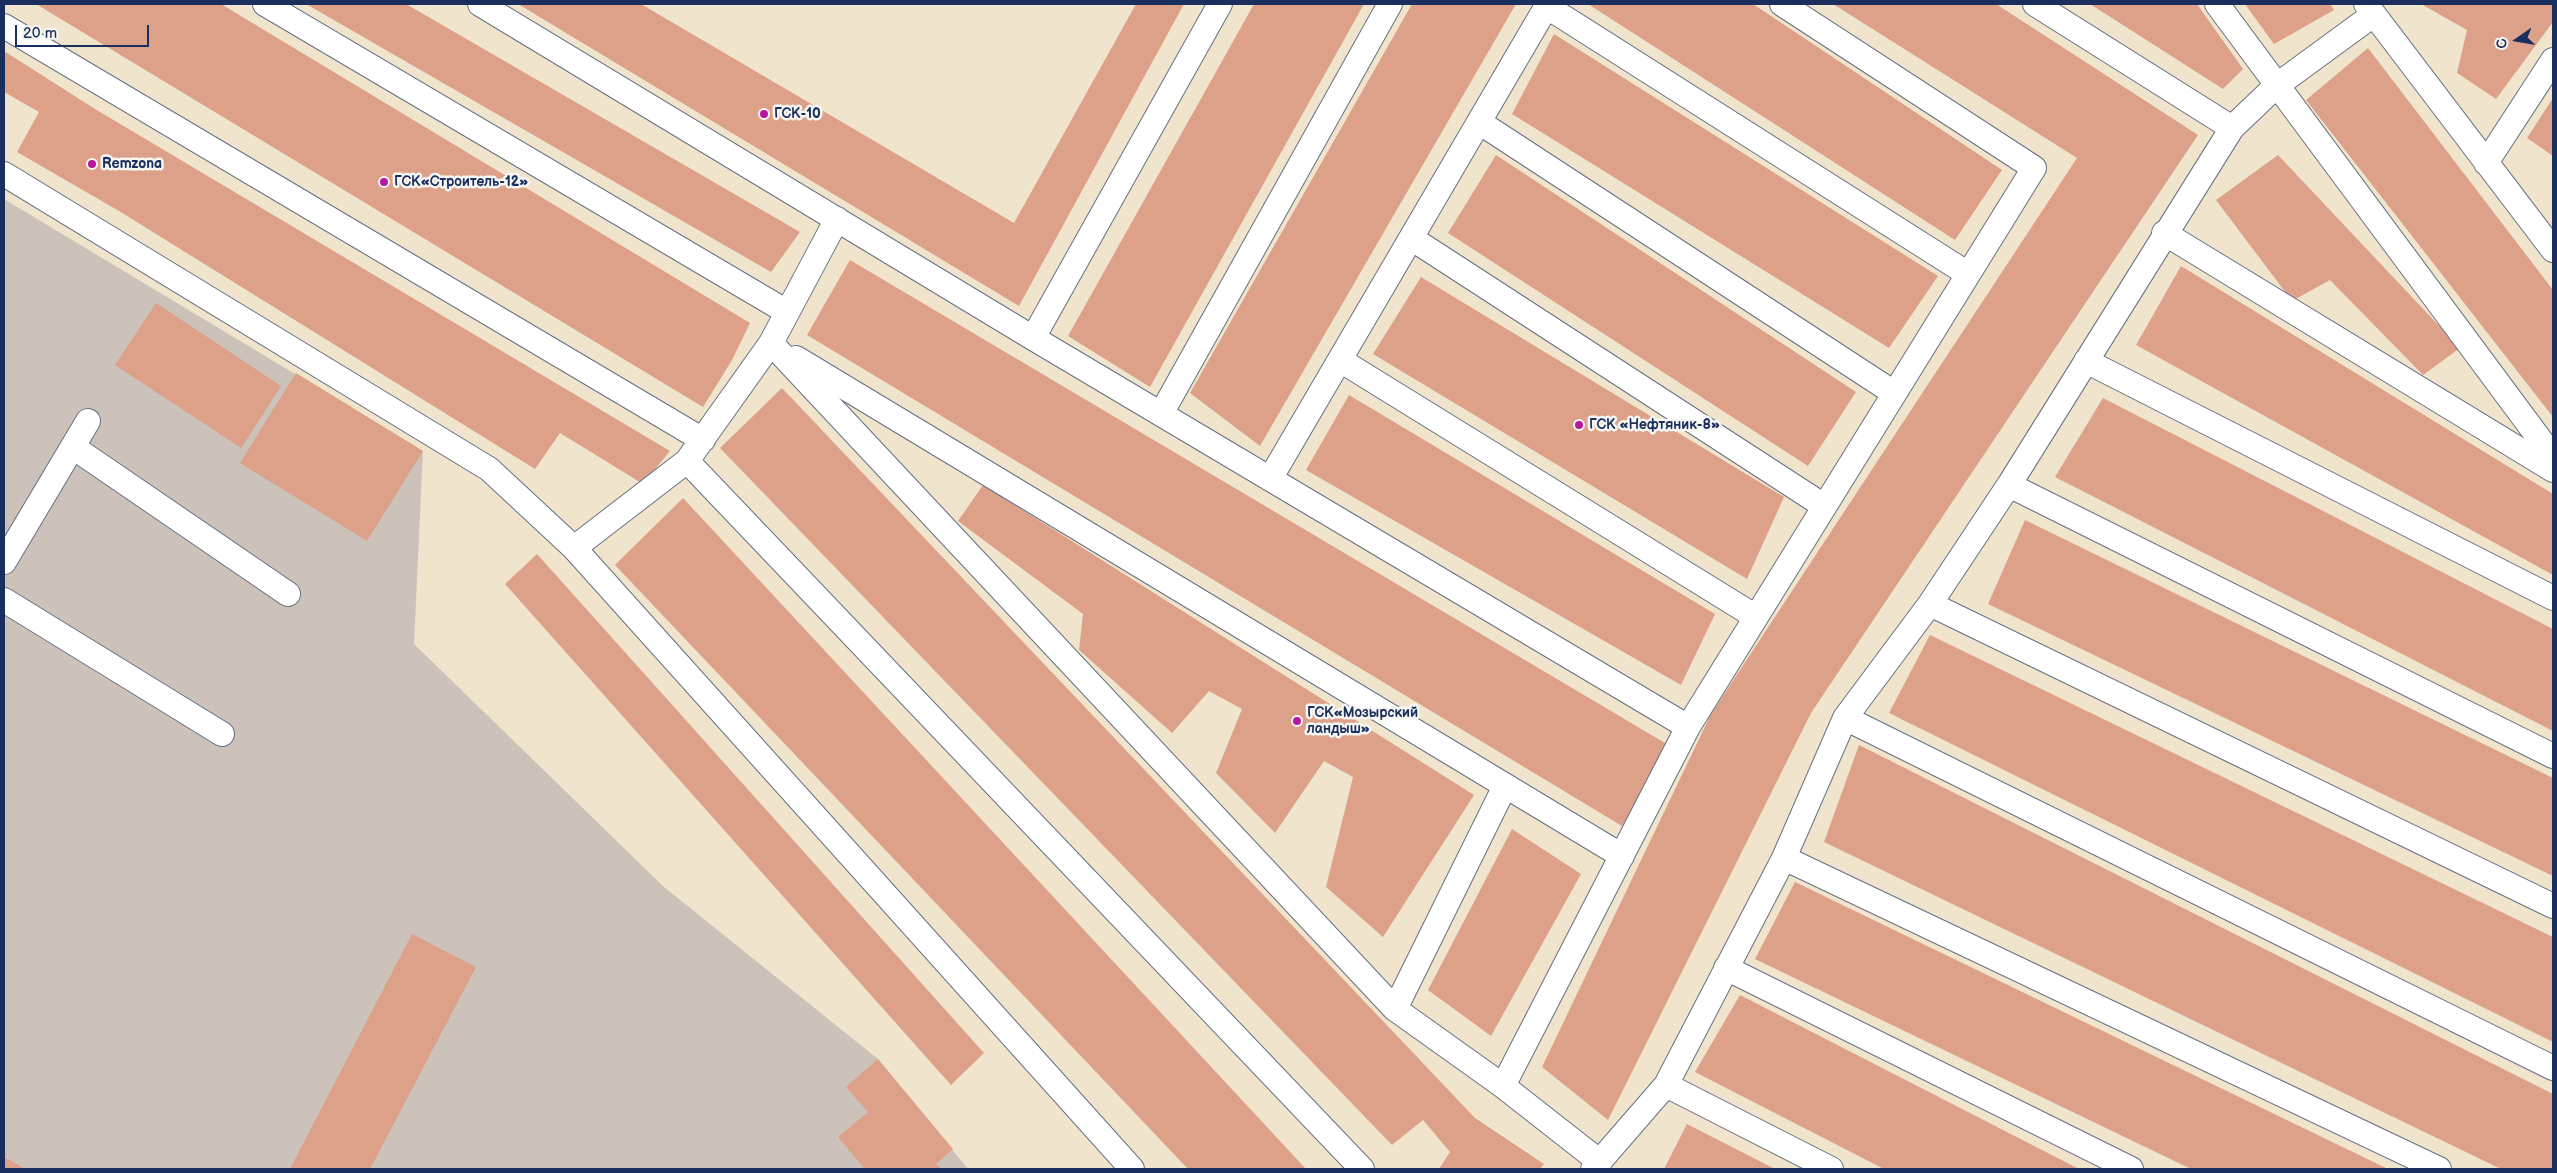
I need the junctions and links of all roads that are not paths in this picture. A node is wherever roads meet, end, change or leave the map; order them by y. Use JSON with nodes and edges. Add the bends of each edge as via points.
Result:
{"nodes":[{"id":1,"x":265,"y":4,"type":"edge"},
{"id":2,"x":480,"y":4,"type":"edge"},
{"id":3,"x":1220,"y":4,"type":"edge"},
{"id":4,"x":1390,"y":4,"type":"edge"},
{"id":5,"x":1782,"y":4,"type":"edge"},
{"id":6,"x":2035,"y":4,"type":"edge"},
{"id":7,"x":2217,"y":4,"type":"edge"},
{"id":8,"x":1547,"y":5,"type":"edge"},
{"id":9,"x":2370,"y":9,"type":"edge"},
{"id":10,"x":4,"y":26,"type":"edge"},
{"id":11,"x":2553,"y":60,"type":"edge"},
{"id":12,"x":2276,"y":86,"type":"junction"},
{"id":13,"x":1479,"y":122,"type":"junction"},
{"id":14,"x":2232,"y":128,"type":"junction"},
{"id":15,"x":2486,"y":163,"type":"junction"},
{"id":16,"x":4,"y":174,"type":"edge"},
{"id":17,"x":836,"y":219,"type":"junction"},
{"id":18,"x":2164,"y":233,"type":"junction"},
{"id":19,"x":1411,"y":238,"type":"junction"},
{"id":20,"x":2553,"y":250,"type":"edge"},
{"id":21,"x":1968,"y":274,"type":"junction"},
{"id":22,"x":787,"y":312,"type":"junction"},
{"id":23,"x":1033,"y":338,"type":"junction"},
{"id":24,"x":771,"y":343,"type":"junction"},
{"id":25,"x":1340,"y":360,"type":"junction"},
{"id":26,"x":2086,"y":361,"type":"junction"},
{"id":27,"x":1894,"y":393,"type":"junction"},
{"id":28,"x":1161,"y":414,"type":"junction"},
{"id":29,"x":88,"y":422,"type":"dead end"},
{"id":30,"x":703,"y":440,"type":"junction"},
{"id":31,"x":73,"y":447,"type":"junction"},
{"id":32,"x":2553,"y":457,"type":"edge"},
{"id":33,"x":687,"y":461,"type":"junction"},
{"id":34,"x":2553,"y":470,"type":"edge"},
{"id":35,"x":1270,"y":479,"type":"junction"},
{"id":36,"x":2009,"y":486,"type":"junction"},
{"id":37,"x":1824,"y":506,"type":"junction"},
{"id":38,"x":574,"y":548,"type":"junction"},
{"id":39,"x":4,"y":562,"type":"edge"},
{"id":40,"x":288,"y":594,"type":"dead end"},
{"id":41,"x":2553,"y":598,"type":"edge"},
{"id":42,"x":4,"y":600,"type":"edge"},
{"id":43,"x":1930,"y":604,"type":"junction"},
{"id":44,"x":1756,"y":617,"type":"junction"},
{"id":45,"x":1846,"y":718,"type":"junction"},
{"id":46,"x":1688,"y":727,"type":"junction"},
{"id":47,"x":222,"y":734,"type":"dead end"},
{"id":48,"x":2553,"y":756,"type":"edge"},
{"id":49,"x":1505,"y":786,"type":"junction"},
{"id":50,"x":1622,"y":856,"type":"junction"},
{"id":51,"x":1784,"y":858,"type":"junction"},
{"id":52,"x":2553,"y":906,"type":"edge"},
{"id":53,"x":1726,"y":968,"type":"junction"},
{"id":54,"x":1394,"y":1009,"type":"junction"},
{"id":55,"x":2553,"y":1068,"type":"edge"},
{"id":56,"x":1666,"y":1085,"type":"junction"},
{"id":57,"x":1503,"y":1086,"type":"junction"},
{"id":58,"x":1596,"y":1166,"type":"edge"},
{"id":59,"x":1132,"y":1169,"type":"edge"},
{"id":60,"x":1362,"y":1169,"type":"edge"},
{"id":61,"x":1831,"y":1169,"type":"edge"},
{"id":62,"x":2131,"y":1169,"type":"edge"},
{"id":63,"x":2439,"y":1169,"type":"edge"}],
"edges":[{"from":1,"to":22,"type":"lane"},
{"from":2,"to":17,"type":"lane"},
{"from":3,"to":23,"type":"lane"},
{"from":4,"to":28,"type":"lane"},
{"from":5,"to":21,"type":"lane","via":[[2034,168]]},
{"from":6,"to":14,"type":"lane"},
{"from":7,"to":12,"type":"lane"},
{"from":8,"to":13,"type":"lane"},
{"from":8,"to":21,"type":"lane"},
{"from":9,"to":12,"type":"lane"},
{"from":9,"to":15,"type":"lane"},
{"from":10,"to":30,"type":"lane"},
{"from":11,"to":15,"type":"lane"},
{"from":12,"to":14,"type":"lane"},
{"from":12,"to":32,"type":"lane"},
{"from":13,"to":19,"type":"lane"},
{"from":13,"to":27,"type":"lane"},
{"from":14,"to":18,"type":"lane"},
{"from":15,"to":20,"type":"lane"},
{"from":16,"to":38,"type":"lane","via":[[489,469]]},
{"from":17,"to":22,"type":"lane"},
{"from":17,"to":23,"type":"lane"},
{"from":18,"to":26,"type":"lane"},
{"from":18,"to":34,"type":"lane"},
{"from":19,"to":25,"type":"lane"},
{"from":19,"to":37,"type":"lane"},
{"from":21,"to":27,"type":"lane"},
{"from":22,"to":24,"type":"lane"},
{"from":23,"to":28,"type":"lane"},
{"from":24,"to":30,"type":"lane"},
{"from":24,"to":49,"type":"lane"},
{"from":24,"to":54,"type":"lane"},
{"from":25,"to":35,"type":"lane"},
{"from":25,"to":44,"type":"lane"},
{"from":26,"to":36,"type":"lane"},
{"from":26,"to":41,"type":"lane"},
{"from":27,"to":37,"type":"lane"},
{"from":28,"to":35,"type":"lane"},
{"from":29,"to":31,"type":"lane"},
{"from":30,"to":33,"type":"lane"},
{"from":31,"to":39,"type":"lane"},
{"from":31,"to":40,"type":"lane"},
{"from":33,"to":38,"type":"lane"},
{"from":33,"to":60,"type":"lane"},
{"from":35,"to":46,"type":"lane"},
{"from":36,"to":43,"type":"lane"},
{"from":36,"to":48,"type":"lane"},
{"from":37,"to":44,"type":"lane"},
{"from":38,"to":59,"type":"lane"},
{"from":42,"to":47,"type":"lane"},
{"from":43,"to":45,"type":"lane"},
{"from":43,"to":52,"type":"lane"},
{"from":44,"to":46,"type":"lane"},
{"from":45,"to":51,"type":"lane"},
{"from":45,"to":55,"type":"lane"},
{"from":46,"to":50,"type":"lane"},
{"from":49,"to":50,"type":"lane"},
{"from":49,"to":54,"type":"lane"},
{"from":50,"to":57,"type":"lane"},
{"from":51,"to":53,"type":"lane"},
{"from":51,"to":63,"type":"lane"},
{"from":53,"to":56,"type":"lane"},
{"from":53,"to":62,"type":"lane"},
{"from":54,"to":57,"type":"lane"},
{"from":56,"to":58,"type":"lane"},
{"from":56,"to":61,"type":"lane"},
{"from":57,"to":58,"type":"lane"}]}
